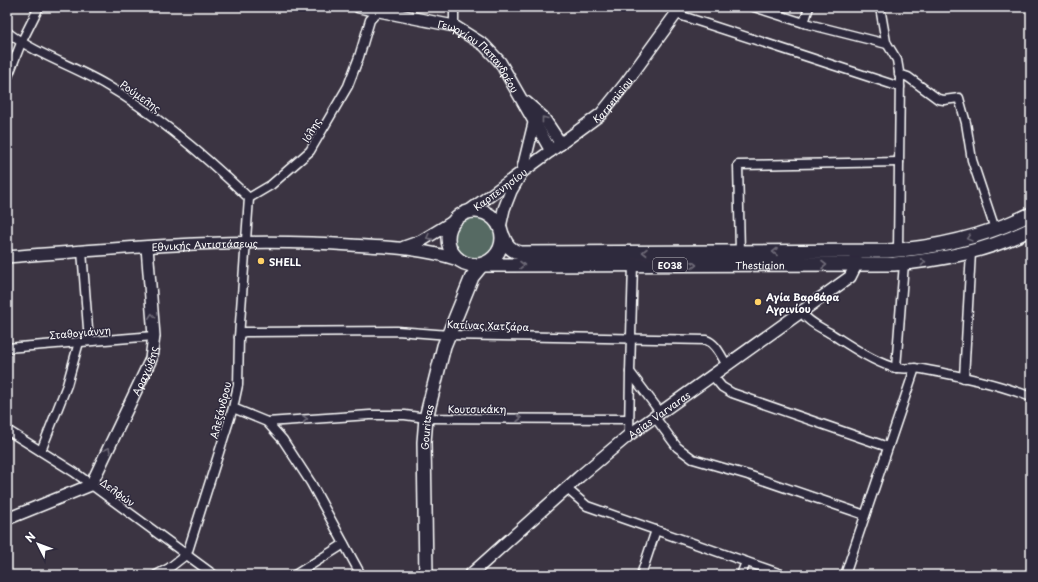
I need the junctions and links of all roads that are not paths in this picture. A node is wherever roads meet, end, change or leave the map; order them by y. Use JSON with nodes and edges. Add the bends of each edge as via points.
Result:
{"nodes":[{"id":1,"x":39,"y":7,"type":"edge"},
{"id":2,"x":359,"y":7,"type":"edge"},
{"id":3,"x":454,"y":7,"type":"edge"},
{"id":4,"x":754,"y":7,"type":"edge"},
{"id":5,"x":809,"y":7,"type":"edge"},
{"id":6,"x":880,"y":7,"type":"edge"},
{"id":7,"x":381,"y":8,"type":"edge"},
{"id":8,"x":679,"y":11,"type":"edge"},
{"id":9,"x":804,"y":23,"type":"junction"},
{"id":10,"x":454,"y":26,"type":"junction"},
{"id":11,"x":7,"y":32,"type":"edge"},
{"id":12,"x":21,"y":43,"type":"junction"},
{"id":13,"x":887,"y":44,"type":"junction"},
{"id":14,"x":899,"y":74,"type":"junction"},
{"id":15,"x":7,"y":79,"type":"edge"},
{"id":16,"x":900,"y":87,"type":"junction"},
{"id":17,"x":522,"y":98,"type":"junction"},
{"id":18,"x":534,"y":124,"type":"junction"},
{"id":19,"x":556,"y":147,"type":"junction"},
{"id":20,"x":899,"y":162,"type":"junction"},
{"id":21,"x":522,"y":172,"type":"junction"},
{"id":22,"x":249,"y":198,"type":"junction"},
{"id":23,"x":469,"y":212,"type":"junction"},
{"id":24,"x":1031,"y":214,"type":"edge"},
{"id":25,"x":454,"y":221,"type":"junction"},
{"id":26,"x":995,"y":229,"type":"junction"},
{"id":27,"x":1031,"y":229,"type":"edge"},
{"id":28,"x":501,"y":231,"type":"junction"},
{"id":29,"x":247,"y":242,"type":"junction"},
{"id":30,"x":147,"y":247,"type":"junction"},
{"id":31,"x":402,"y":248,"type":"junction"},
{"id":32,"x":898,"y":250,"type":"junction"},
{"id":33,"x":82,"y":251,"type":"junction"},
{"id":34,"x":740,"y":252,"type":"junction"},
{"id":35,"x":856,"y":252,"type":"junction"},
{"id":36,"x":971,"y":252,"type":"junction"},
{"id":37,"x":7,"y":257,"type":"edge"},
{"id":38,"x":462,"y":262,"type":"junction"},
{"id":39,"x":904,"y":263,"type":"junction"},
{"id":40,"x":633,"y":264,"type":"junction"},
{"id":41,"x":482,"y":265,"type":"junction"},
{"id":42,"x":856,"y":266,"type":"junction"},
{"id":43,"x":468,"y":286,"type":"junction"},
{"id":44,"x":801,"y":312,"type":"junction"},
{"id":45,"x":448,"y":335,"type":"junction"},
{"id":46,"x":154,"y":336,"type":"junction"},
{"id":47,"x":239,"y":337,"type":"junction"},
{"id":48,"x":630,"y":339,"type":"junction"},
{"id":49,"x":89,"y":341,"type":"junction"},
{"id":50,"x":79,"y":342,"type":"junction"},
{"id":51,"x":7,"y":348,"type":"edge"},
{"id":52,"x":727,"y":365,"type":"junction"},
{"id":53,"x":896,"y":368,"type":"junction"},
{"id":54,"x":915,"y":368,"type":"junction"},
{"id":55,"x":630,"y":372,"type":"junction"},
{"id":56,"x":712,"y":375,"type":"junction"},
{"id":57,"x":964,"y":378,"type":"junction"},
{"id":58,"x":1031,"y":397,"type":"edge"},
{"id":59,"x":233,"y":408,"type":"junction"},
{"id":60,"x":657,"y":414,"type":"junction"},
{"id":61,"x":426,"y":418,"type":"junction"},
{"id":62,"x":629,"y":418,"type":"junction"},
{"id":63,"x":267,"y":422,"type":"junction"},
{"id":64,"x":7,"y":430,"type":"edge"},
{"id":65,"x":629,"y":435,"type":"junction"},
{"id":66,"x":888,"y":447,"type":"junction"},
{"id":67,"x":41,"y":451,"type":"junction"},
{"id":68,"x":91,"y":485,"type":"junction"},
{"id":69,"x":566,"y":488,"type":"junction"},
{"id":70,"x":865,"y":515,"type":"junction"},
{"id":71,"x":7,"y":519,"type":"edge"},
{"id":72,"x":656,"y":530,"type":"junction"},
{"id":73,"x":344,"y":544,"type":"junction"},
{"id":74,"x":187,"y":554,"type":"junction"},
{"id":75,"x":746,"y":562,"type":"junction"},
{"id":76,"x":156,"y":575,"type":"edge"},
{"id":77,"x":214,"y":575,"type":"edge"},
{"id":78,"x":295,"y":575,"type":"edge"},
{"id":79,"x":360,"y":575,"type":"edge"},
{"id":80,"x":426,"y":575,"type":"edge"},
{"id":81,"x":470,"y":575,"type":"edge"},
{"id":82,"x":640,"y":575,"type":"edge"},
{"id":83,"x":741,"y":575,"type":"edge"},
{"id":84,"x":784,"y":575,"type":"edge"},
{"id":85,"x":845,"y":575,"type":"edge"}],
"edges":[{"from":1,"to":12,"type":"street"},
{"from":2,"to":7,"type":"main road","name":"Γεωργίου Παπανδρέου"},
{"from":3,"to":10,"type":"street"},
{"from":4,"to":9,"type":"street"},
{"from":5,"to":9,"type":"street"},
{"from":6,"to":13,"type":"street"},
{"from":7,"to":10,"type":"main road","name":"Γεωργίου Παπανδρέου"},
{"from":7,"to":22,"type":"street","name":"Ιόλης","via":[[370,20],[348,86],[310,151],[271,185]]},
{"from":8,"to":16,"type":"street"},
{"from":8,"to":19,"type":"main road","name":"Karpenisiou","via":[[601,114]]},
{"from":9,"to":13,"type":"street"},
{"from":10,"to":17,"type":"main road","name":"Γεωργίου Παπανδρέου","via":[[489,49]]},
{"from":11,"to":12,"type":"street","name":"Ρούμελης"},
{"from":12,"to":15,"type":"street"},
{"from":12,"to":22,"type":"street","name":"Ρούμελης","via":[[129,99],[182,139]]},
{"from":13,"to":14,"type":"street","via":[[896,60]]},
{"from":14,"to":16,"type":"street"},
{"from":14,"to":26,"type":"street","via":[[908,77],[938,99],[959,98],[972,160]]},
{"from":16,"to":20,"type":"street"},
{"from":17,"to":18,"type":"main road"},
{"from":19,"to":17,"type":"main road","one_way":true,"via":[[543,117]]},
{"from":18,"to":19,"type":"main road"},
{"from":18,"to":21,"type":"main road"},
{"from":19,"to":21,"type":"main road","name":"Karpenisiou"},
{"from":20,"to":32,"type":"street"},
{"from":20,"to":34,"type":"street","via":[[738,165]]},
{"from":21,"to":23,"type":"main road","name":"Καρπενησίου"},
{"from":21,"to":28,"type":"main road","name":"Καρπενησίου","via":[[504,209]]},
{"from":22,"to":29,"type":"street"},
{"from":23,"to":25,"type":"main road","via":[[460,215]]},
{"from":23,"to":28,"type":"main road","number":"ΕΟ38","via":[[487,214],[495,219]]},
{"from":24,"to":26,"type":"main road","name":"Thestiaion","number":"ΕΟ38"},
{"from":25,"to":31,"type":"main road","name":"Εθνικής Αντιστάσεως","one_way":true,"via":[[421,241]]},
{"from":25,"to":38,"type":"main road","via":[[449,229],[448,242],[452,254]]},
{"from":26,"to":32,"type":"main road","name":"Thestiaion","number":"ΕΟ38","one_way":true,"via":[[944,244]]},
{"from":27,"to":36,"type":"main road","name":"Thestiaion","number":"ΕΟ38"},
{"from":34,"to":28,"type":"main road","name":"Thestiaion","number":"ΕΟ38","one_way":true,"via":[[520,253],[506,245]]},
{"from":28,"to":41,"type":"main road","via":[[502,245],[498,254]]},
{"from":29,"to":30,"type":"main road","name":"Εθνικής Αντιστάσεως"},
{"from":29,"to":31,"type":"main road","name":"Εθνικής Αντιστάσεως","via":[[312,242]]},
{"from":29,"to":47,"type":"street","name":"Αλεξάνδρου"},
{"from":30,"to":33,"type":"main road","name":"Εθνικής Αντιστάσεως"},
{"from":46,"to":30,"type":"main road","name":"Αραχώβης","one_way":true},
{"from":31,"to":38,"type":"main road","name":"Εθνικής Αντιστάσεως","via":[[440,254]]},
{"from":32,"to":35,"type":"main road","name":"Thestiaion","number":"ΕΟ38"},
{"from":33,"to":37,"type":"main road","name":"Εθνικής Αντιστάσεως"},
{"from":33,"to":49,"type":"street"},
{"from":35,"to":34,"type":"main road","name":"Thestiaion","number":"ΕΟ38","one_way":true},
{"from":35,"to":42,"type":"main road"},
{"from":39,"to":36,"type":"main road","name":"Thestiaion","number":"ΕΟ38","one_way":true,"via":[[950,258]]},
{"from":36,"to":57,"type":"street"},
{"from":38,"to":41,"type":"main road","number":"ΕΟ38"},
{"from":38,"to":43,"type":"main road","via":[[469,278]]},
{"from":39,"to":42,"type":"main road","name":"Thestiaion","number":"ΕΟ38"},
{"from":39,"to":53,"type":"street"},
{"from":41,"to":40,"type":"main road","name":"Thestiaion","number":"ΕΟ38","one_way":true},
{"from":40,"to":42,"type":"main road","name":"Thestiaion","number":"ΕΟ38","one_way":true},
{"from":40,"to":48,"type":"street"},
{"from":41,"to":43,"type":"main road","name":"Gouritsas"},
{"from":42,"to":44,"type":"main road","name":"Agias Varvaras","via":[[850,277]]},
{"from":43,"to":45,"type":"main road","name":"Gouritsas"},
{"from":44,"to":52,"type":"main road","name":"Agias Varvaras"},
{"from":44,"to":53,"type":"street","via":[[810,321],[868,357]]},
{"from":45,"to":47,"type":"street","name":"Κατίνας Χατζάρα","via":[[397,331],[246,332],[241,333]]},
{"from":45,"to":48,"type":"street","name":"Κατίνας Χατζάρα"},
{"from":45,"to":61,"type":"main road","name":"Gouritsas","via":[[434,380]]},
{"from":46,"to":49,"type":"street","name":"Σταθογιάννη"},
{"from":68,"to":46,"type":"main road","name":"Αραχώβης","one_way":true,"via":[[151,359]]},
{"from":47,"to":59,"type":"street","name":"Αλεξάνδρου","via":[[238,382]]},
{"from":48,"to":52,"type":"street","name":"Κατίνας Χατζάρα","via":[[706,340],[714,346]]},
{"from":48,"to":55,"type":"street"},
{"from":49,"to":50,"type":"street","name":"Σταθογιάννη"},
{"from":50,"to":51,"type":"street","name":"Σταθογιάννη"},
{"from":50,"to":67,"type":"street","via":[[67,385]]},
{"from":52,"to":56,"type":"main road","name":"Agias Varvaras"},
{"from":53,"to":54,"type":"street"},
{"from":54,"to":57,"type":"street"},
{"from":54,"to":66,"type":"street"},
{"from":55,"to":60,"type":"street"},
{"from":55,"to":62,"type":"street"},
{"from":56,"to":60,"type":"main road","name":"Agias Varvaras"},
{"from":56,"to":66,"type":"street","via":[[722,387],[732,393]]},
{"from":57,"to":58,"type":"street","via":[[997,385]]},
{"from":59,"to":63,"type":"street","name":"Κουτσικάκη"},
{"from":59,"to":74,"type":"street","name":"Αλεξάνδρου"},
{"from":60,"to":65,"type":"main road","name":"Agias Varvaras"},
{"from":60,"to":70,"type":"street","via":[[677,447],[693,459]]},
{"from":61,"to":62,"type":"street","name":"Κουτσικάκη","one_way":true},
{"from":63,"to":61,"type":"street","name":"Κουτσικάκη","one_way":true,"via":[[370,415]]},
{"from":61,"to":80,"type":"main road","name":"Gouritsas"},
{"from":62,"to":65,"type":"street"},
{"from":63,"to":73,"type":"street","via":[[283,440],[305,474]]},
{"from":64,"to":67,"type":"street","name":"Δελφών"},
{"from":65,"to":69,"type":"main road","name":"Agias Varvaras"},
{"from":66,"to":70,"type":"street"},
{"from":67,"to":68,"type":"street","name":"Δελφών"},
{"from":68,"to":71,"type":"main road"},
{"from":68,"to":74,"type":"street","name":"Δελφών"},
{"from":69,"to":72,"type":"street","via":[[587,506]]},
{"from":69,"to":81,"type":"main road","name":"Agias Varvaras"},
{"from":70,"to":85,"type":"street"},
{"from":72,"to":75,"type":"street"},
{"from":72,"to":82,"type":"street"},
{"from":73,"to":78,"type":"street"},
{"from":73,"to":79,"type":"street"},
{"from":74,"to":76,"type":"street"},
{"from":74,"to":77,"type":"street","name":"Δελφών"},
{"from":75,"to":83,"type":"street"},
{"from":75,"to":84,"type":"street"}]}
